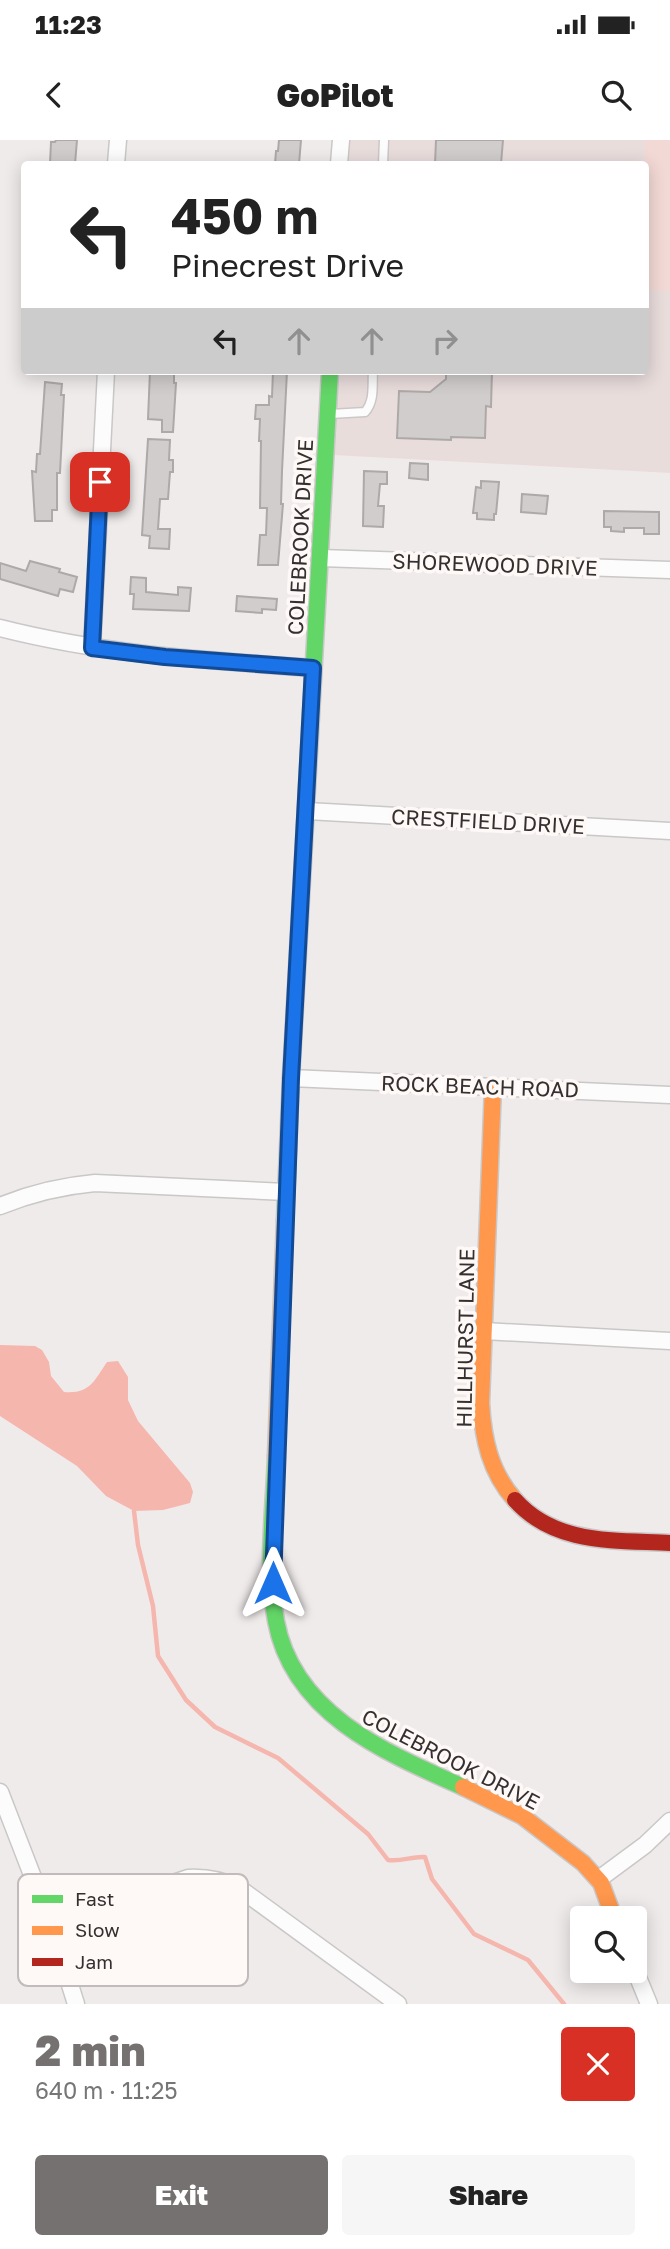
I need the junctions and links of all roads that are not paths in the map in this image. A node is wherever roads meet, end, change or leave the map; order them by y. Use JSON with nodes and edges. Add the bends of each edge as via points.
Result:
{"nodes":[{"id":1,"x":118,"y":140,"type":"edge"},
{"id":2,"x":341,"y":140,"type":"edge"},
{"id":3,"x":384,"y":140,"type":"edge"},
{"id":4,"x":116,"y":161,"type":"edge"},
{"id":5,"x":340,"y":161,"type":"edge"},
{"id":6,"x":383,"y":161,"type":"edge"},
{"id":7,"x":106,"y":375,"type":"edge"},
{"id":8,"x":330,"y":375,"type":"edge"},
{"id":9,"x":373,"y":375,"type":"edge"},
{"id":10,"x":327,"y":414,"type":"junction"},
{"id":11,"x":321,"y":558,"type":"junction"},
{"id":12,"x":670,"y":570,"type":"edge"},
{"id":13,"x":0,"y":628,"type":"edge"},
{"id":14,"x":92,"y":648,"type":"junction"},
{"id":15,"x":313,"y":668,"type":"junction"},
{"id":16,"x":307,"y":811,"type":"junction"},
{"id":17,"x":670,"y":831,"type":"edge"},
{"id":18,"x":291,"y":1079,"type":"junction"},
{"id":19,"x":493,"y":1086,"type":"junction"},
{"id":20,"x":670,"y":1095,"type":"edge"},
{"id":21,"x":286,"y":1192,"type":"junction"},
{"id":22,"x":0,"y":1206,"type":"edge"},
{"id":23,"x":484,"y":1331,"type":"junction"},
{"id":24,"x":670,"y":1341,"type":"edge"},
{"id":25,"x":670,"y":1543,"type":"edge"},
{"id":26,"x":0,"y":1793,"type":"edge"},
{"id":27,"x":670,"y":1821,"type":"edge"},
{"id":28,"x":32,"y":1874,"type":"edge"},
{"id":29,"x":599,"y":1880,"type":"junction"},
{"id":30,"x":248,"y":1895,"type":"edge"},
{"id":31,"x":609,"y":1906,"type":"edge"},
{"id":32,"x":640,"y":1983,"type":"edge"},
{"id":33,"x":70,"y":1986,"type":"edge"},
{"id":34,"x":76,"y":2004,"type":"edge"},
{"id":35,"x":398,"y":2004,"type":"edge"},
{"id":36,"x":649,"y":2004,"type":"edge"}],
"edges":[{"from":1,"to":4,"type":"street"},
{"from":2,"to":5,"type":"street"},
{"from":3,"to":6,"type":"lane"},
{"from":7,"to":14,"type":"street"},
{"from":8,"to":10,"type":"street","name":"COLEBROOK DRIVE"},
{"from":9,"to":10,"type":"lane","via":[[372,399],[365,412]]},
{"from":10,"to":11,"type":"street","name":"COLEBROOK DRIVE"},
{"from":11,"to":12,"type":"street","name":"SHOREWOOD DRIVE"},
{"from":11,"to":15,"type":"street","name":"COLEBROOK DRIVE"},
{"from":13,"to":14,"type":"street"},
{"from":14,"to":15,"type":"street"},
{"from":15,"to":16,"type":"street","name":"COLEBROOK DRIVE"},
{"from":16,"to":17,"type":"street","name":"CRESTFIELD DRIVE"},
{"from":16,"to":18,"type":"street","name":"COLEBROOK DRIVE"},
{"from":18,"to":19,"type":"street","name":"ROCK BEACH ROAD"},
{"from":18,"to":21,"type":"street","name":"COLEBROOK DRIVE"},
{"from":19,"to":20,"type":"street","name":"ROCK BEACH ROAD"},
{"from":19,"to":23,"type":"street","name":"HILLHURST LANE"},
{"from":21,"to":22,"type":"street","via":[[96,1183],[44,1190]]},
{"from":21,"to":29,"type":"street","name":"COLEBROOK DRIVE","via":[[272,1563],[277,1628],[284,1647],[316,1701],[352,1733],[531,1822]]},
{"from":23,"to":24,"type":"street"},
{"from":23,"to":25,"type":"street","name":"HILLHURST LANE","via":[[483,1432],[493,1466],[515,1501],[551,1529],[570,1535]]},
{"from":26,"to":28,"type":"street"},
{"from":27,"to":29,"type":"street"},
{"from":29,"to":31,"type":"street","name":"COLEBROOK DRIVE"},
{"from":30,"to":35,"type":"street"},
{"from":32,"to":36,"type":"street"},
{"from":33,"to":34,"type":"street"}]}
